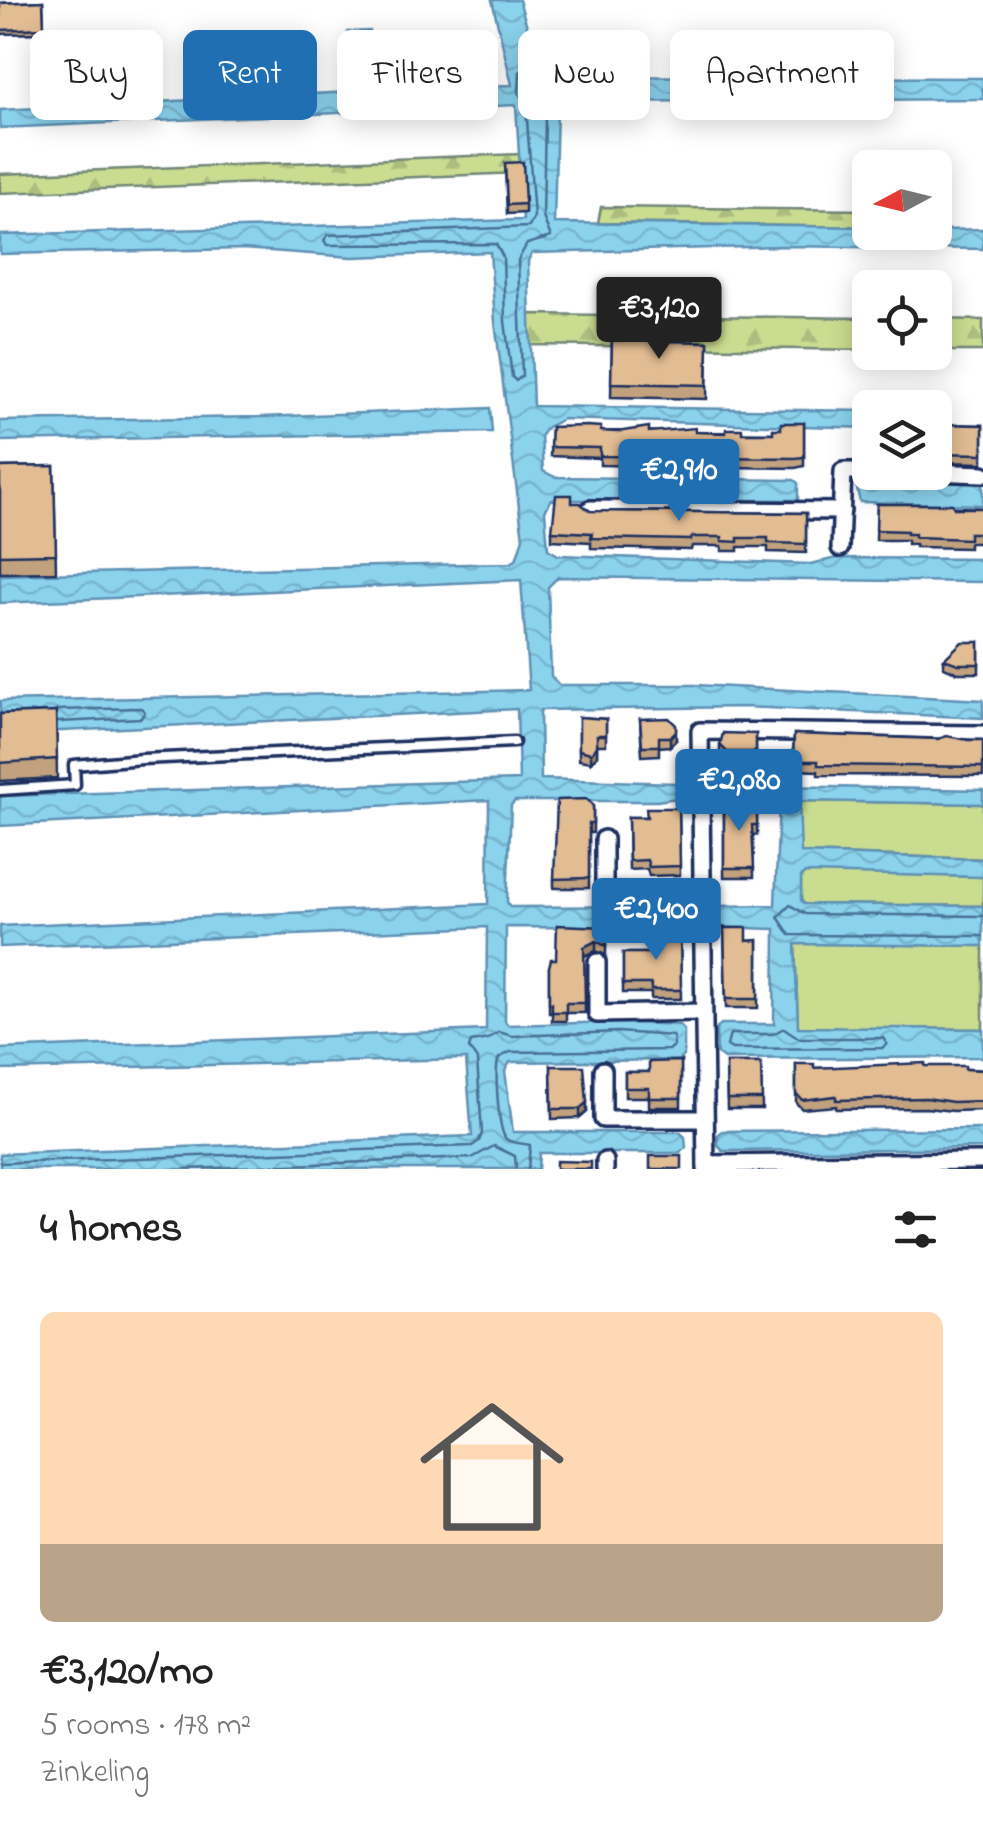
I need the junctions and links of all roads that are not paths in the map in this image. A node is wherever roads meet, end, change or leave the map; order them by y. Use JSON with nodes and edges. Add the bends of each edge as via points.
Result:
{"nodes":[{"id":1,"x":852,"y":471,"type":"edge"},
{"id":2,"x":952,"y":473,"type":"edge"},
{"id":3,"x":983,"y":474,"type":"edge"},
{"id":4,"x":590,"y":509,"type":"edge"},
{"id":5,"x":842,"y":511,"type":"junction"},
{"id":6,"x":840,"y":548,"type":"dead end"},
{"id":7,"x":983,"y":734,"type":"edge"},
{"id":8,"x":514,"y":742,"type":"dead end"},
{"id":9,"x":0,"y":790,"type":"edge"},
{"id":10,"x":604,"y":839,"type":"dead end"},
{"id":11,"x":701,"y":891,"type":"junction"},
{"id":12,"x":597,"y":962,"type":"dead end"},
{"id":13,"x":703,"y":1012,"type":"junction"},
{"id":14,"x":603,"y":1070,"type":"dead end"},
{"id":15,"x":705,"y":1118,"type":"junction"},
{"id":16,"x":983,"y":1161,"type":"edge"},
{"id":17,"x":706,"y":1167,"type":"edge"}],
"edges":[{"from":1,"to":5,"type":"street","via":[[843,471]]},
{"from":2,"to":3,"type":"street"},
{"from":4,"to":5,"type":"street"},
{"from":5,"to":6,"type":"street"},
{"from":7,"to":11,"type":"street","via":[[700,731]]},
{"from":8,"to":9,"type":"lane","via":[[74,765],[75,785]]},
{"from":10,"to":11,"type":"street","via":[[604,893]]},
{"from":11,"to":13,"type":"street"},
{"from":12,"to":13,"type":"street","via":[[597,1014]]},
{"from":13,"to":15,"type":"street"},
{"from":14,"to":15,"type":"street","via":[[603,1119]]},
{"from":15,"to":17,"type":"street"},
{"from":16,"to":17,"type":"street"}]}
